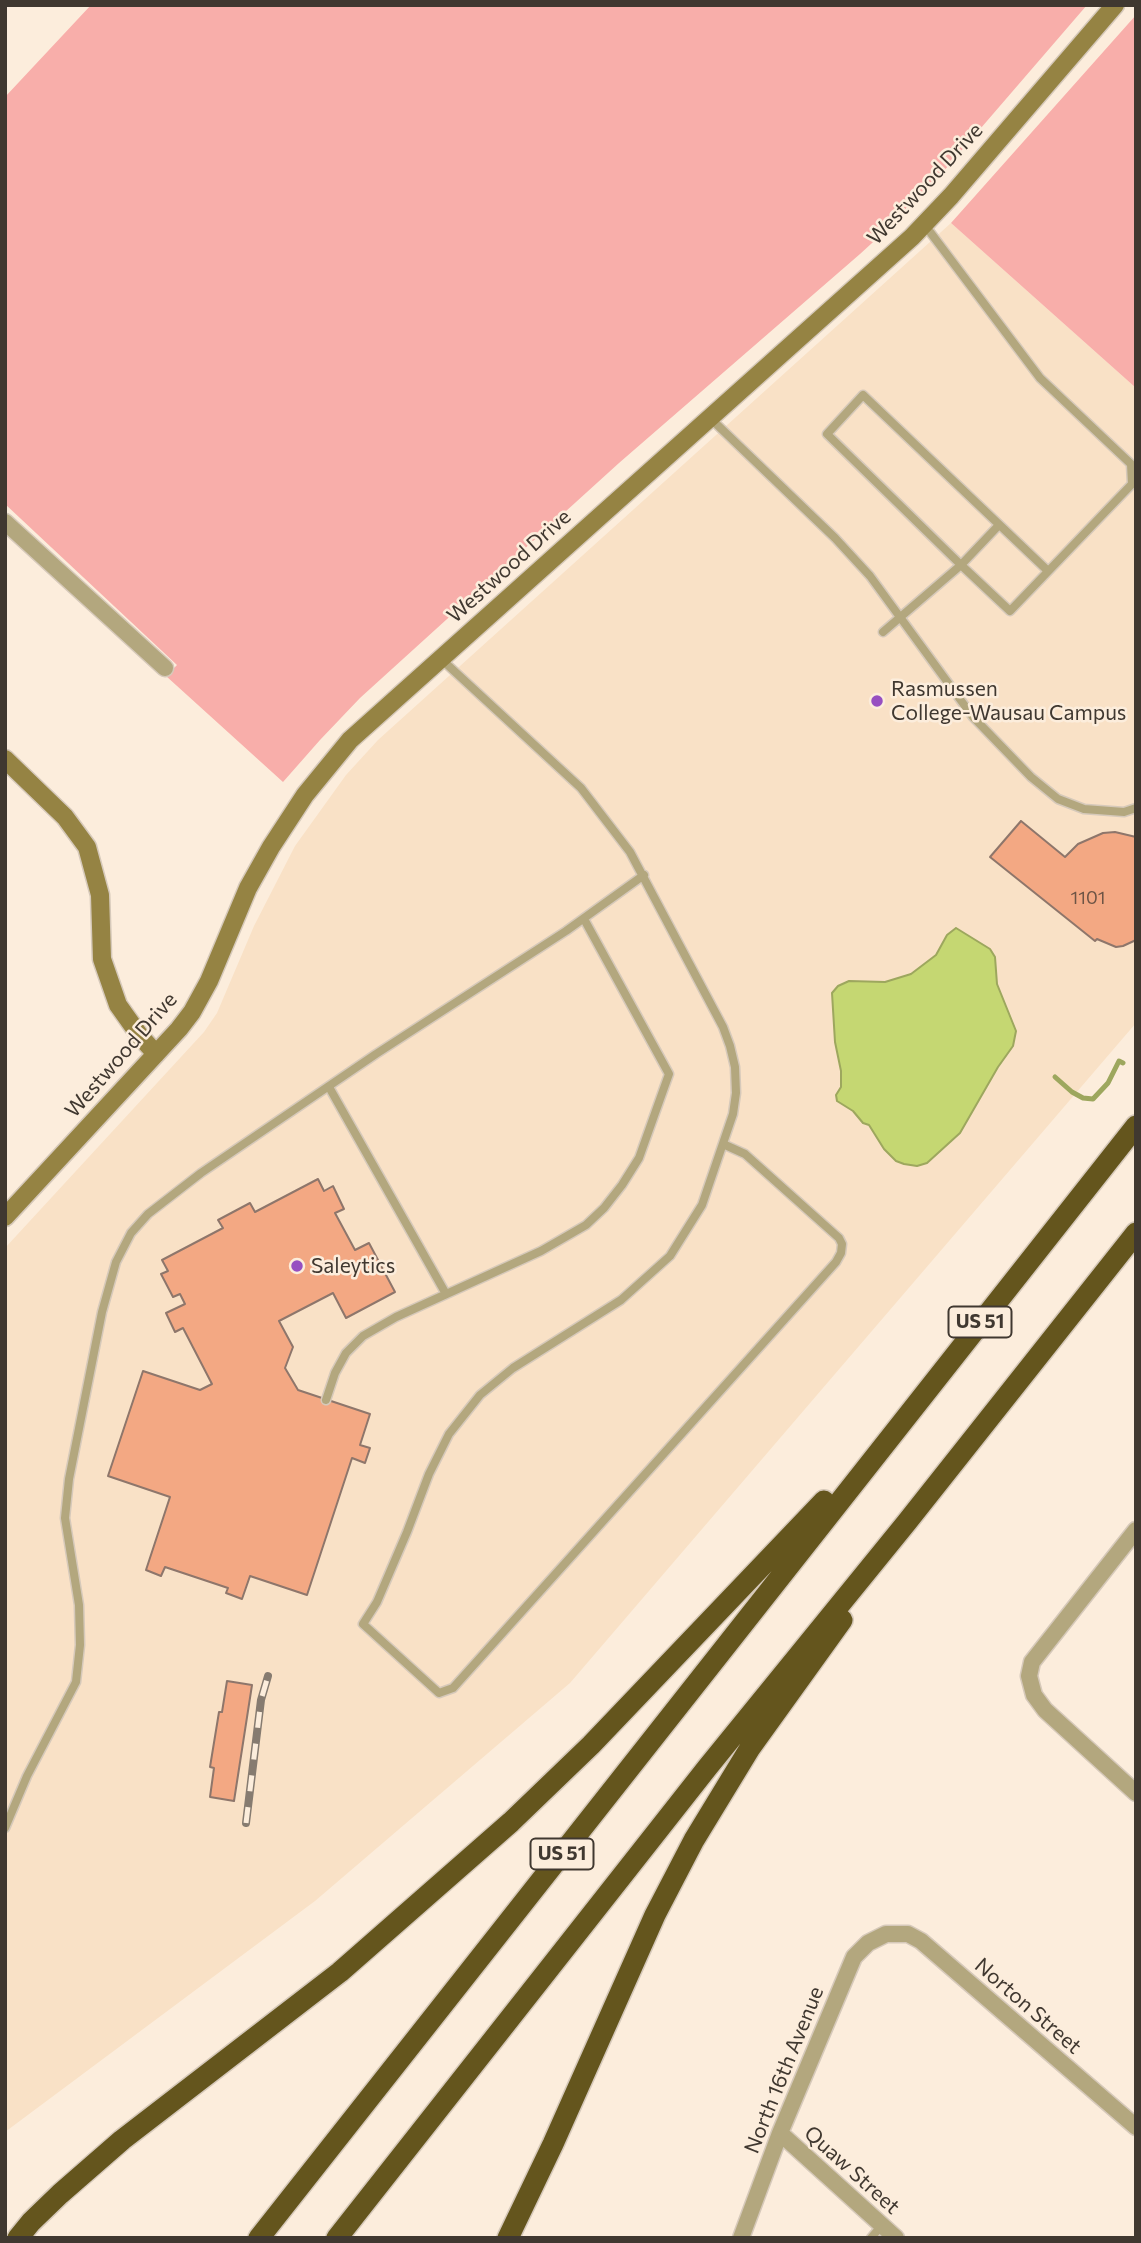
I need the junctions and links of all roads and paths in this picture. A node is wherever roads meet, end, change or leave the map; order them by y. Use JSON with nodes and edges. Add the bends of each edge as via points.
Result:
{"nodes":[{"id":1,"x":1115,"y":5,"type":"edge"},
{"id":2,"x":924,"y":224,"type":"junction"},
{"id":3,"x":709,"y":417,"type":"junction"},
{"id":4,"x":5,"y":522,"type":"edge"},
{"id":5,"x":999,"y":525,"type":"junction"},
{"id":6,"x":961,"y":565,"type":"junction"},
{"id":7,"x":1048,"y":571,"type":"junction"},
{"id":8,"x":902,"y":617,"type":"junction"},
{"id":9,"x":883,"y":632,"type":"dead end"},
{"id":10,"x":440,"y":658,"type":"junction"},
{"id":11,"x":164,"y":668,"type":"dead end"},
{"id":12,"x":5,"y":759,"type":"edge"},
{"id":13,"x":1136,"y":808,"type":"edge"},
{"id":14,"x":644,"y":875,"type":"junction"},
{"id":15,"x":583,"y":919,"type":"junction"},
{"id":16,"x":156,"y":1054,"type":"junction"},
{"id":17,"x":329,"y":1087,"type":"junction"},
{"id":18,"x":1136,"y":1126,"type":"edge"},
{"id":19,"x":723,"y":1144,"type":"junction"},
{"id":20,"x":5,"y":1217,"type":"edge"},
{"id":21,"x":1136,"y":1233,"type":"edge"},
{"id":22,"x":446,"y":1294,"type":"junction"},
{"id":23,"x":326,"y":1400,"type":"dead end"},
{"id":24,"x":864,"y":1468,"type":"junction"},
{"id":25,"x":907,"y":1522,"type":"junction"},
{"id":26,"x":1136,"y":1530,"type":"edge"},
{"id":27,"x":1136,"y":1793,"type":"edge"},
{"id":28,"x":5,"y":1828,"type":"edge"},
{"id":29,"x":886,"y":1934,"type":"joint"},
{"id":30,"x":1136,"y":2127,"type":"edge"},
{"id":31,"x":780,"y":2133,"type":"junction"},
{"id":32,"x":122,"y":2140,"type":"junction"},
{"id":33,"x":882,"y":2225,"type":"junction"},
{"id":34,"x":5,"y":2236,"type":"edge"},
{"id":35,"x":18,"y":2238,"type":"edge"},
{"id":36,"x":259,"y":2238,"type":"edge"},
{"id":37,"x":337,"y":2238,"type":"edge"},
{"id":38,"x":508,"y":2238,"type":"edge"},
{"id":39,"x":741,"y":2238,"type":"edge"},
{"id":40,"x":871,"y":2238,"type":"edge"},
{"id":41,"x":897,"y":2238,"type":"edge"}],
"edges":[{"from":1,"to":2,"type":"street","name":"Westwood Drive"},
{"from":2,"to":3,"type":"street","name":"Westwood Drive"},
{"from":2,"to":7,"type":"lane","via":[[1040,378],[1131,464],[1132,484]]},
{"from":3,"to":8,"type":"lane","via":[[835,538]]},
{"from":3,"to":10,"type":"street","name":"Westwood Drive"},
{"from":4,"to":11,"type":"street"},
{"from":5,"to":6,"type":"lane"},
{"from":5,"to":6,"type":"lane","via":[[863,395],[827,434]]},
{"from":5,"to":7,"type":"lane"},
{"from":6,"to":7,"type":"lane","via":[[1010,611]]},
{"from":6,"to":8,"type":"lane"},
{"from":8,"to":9,"type":"lane"},
{"from":8,"to":13,"type":"lane","via":[[973,717],[1031,777],[1058,799],[1084,809],[1124,812]]},
{"from":10,"to":14,"type":"lane","via":[[581,788]]},
{"from":10,"to":16,"type":"street","name":"Westwood Drive","via":[[350,740],[305,795],[248,888],[201,997]]},
{"from":12,"to":16,"type":"street","via":[[65,817],[87,847],[100,895],[102,959],[118,1005]]},
{"from":14,"to":15,"type":"lane"},
{"from":14,"to":19,"type":"lane","via":[[730,1046],[736,1093]]},
{"from":15,"to":17,"type":"lane"},
{"from":15,"to":22,"type":"lane","via":[[669,1074],[639,1158],[586,1225]]},
{"from":16,"to":20,"type":"street","name":"Westwood Drive"},
{"from":17,"to":22,"type":"lane"},
{"from":17,"to":28,"type":"lane","via":[[201,1172],[148,1214],[131,1233],[116,1262],[102,1312],[65,1518],[79,1605],[76,1682]]},
{"from":18,"to":24,"type":"highway","number":"US 51"},
{"from":19,"to":19,"type":"lane","via":[[702,1205],[670,1256],[621,1300],[513,1368],[480,1395],[449,1434],[377,1602],[363,1624],[439,1693],[453,1688],[841,1252],[839,1238],[745,1154]]},
{"from":21,"to":25,"type":"highway","number":"US 51"},
{"from":22,"to":23,"type":"lane","via":[[396,1317],[352,1345]]},
{"from":24,"to":32,"type":"highway","via":[[806,1518],[591,1745],[511,1822],[340,1972]]},
{"from":24,"to":36,"type":"highway","number":"US 51"},
{"from":25,"to":37,"type":"highway","number":"US 51"},
{"from":25,"to":38,"type":"highway","via":[[745,1755],[694,1840],[655,1915]]},
{"from":26,"to":27,"type":"street","via":[[1032,1662],[1029,1676],[1034,1695],[1045,1710]]},
{"from":29,"to":30,"type":"street","name":"Norton Street","via":[[908,1934],[921,1941]]},
{"from":29,"to":31,"type":"street","name":"North 16th Avenue","via":[[854,1957]]},
{"from":31,"to":33,"type":"street","name":"Quaw Street"},
{"from":31,"to":39,"type":"street","name":"North 16th Avenue"},
{"from":32,"to":34,"type":"highway","via":[[56,2183]]},
{"from":32,"to":35,"type":"highway"},
{"from":33,"to":40,"type":"lane"},
{"from":33,"to":41,"type":"street","name":"Quaw Street"}]}
